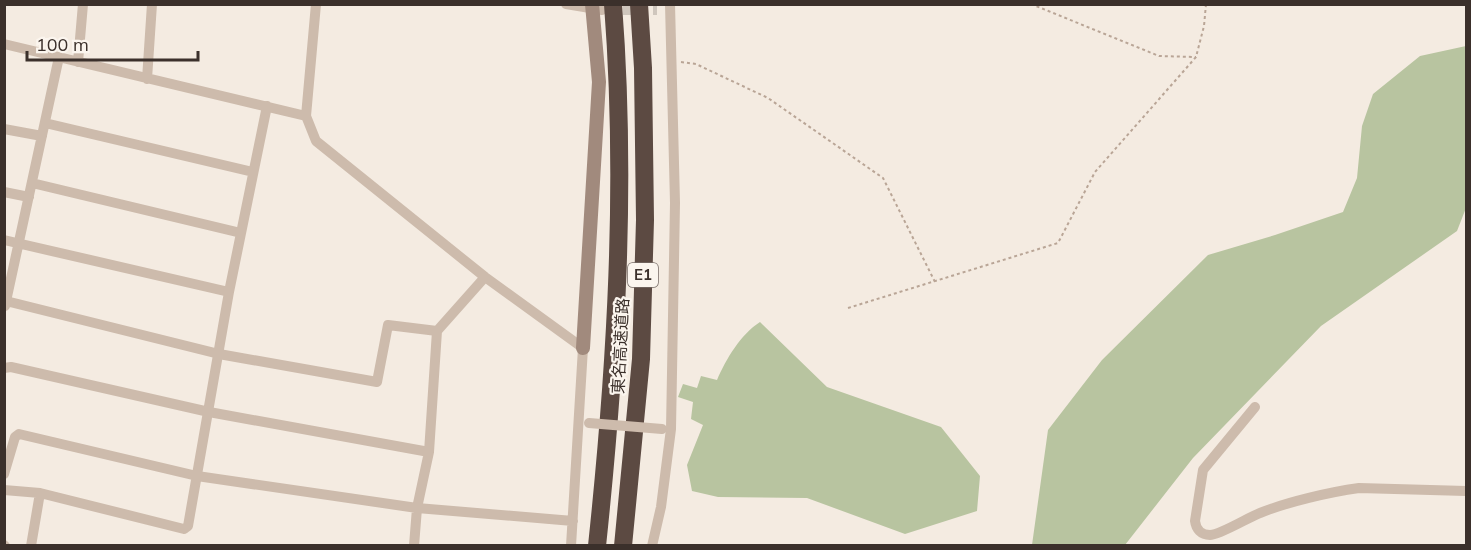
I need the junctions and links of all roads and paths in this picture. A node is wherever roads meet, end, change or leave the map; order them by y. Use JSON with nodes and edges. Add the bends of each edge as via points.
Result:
{"nodes":[{"id":1,"x":83,"y":4,"type":"edge"},
{"id":2,"x":152,"y":4,"type":"edge"},
{"id":3,"x":316,"y":4,"type":"edge"},
{"id":4,"x":566,"y":4,"type":"edge"},
{"id":5,"x":639,"y":4,"type":"edge"},
{"id":6,"x":1031,"y":4,"type":"edge"},
{"id":7,"x":1206,"y":4,"type":"edge"},
{"id":8,"x":600,"y":7,"type":"edge"},
{"id":9,"x":670,"y":8,"type":"edge"},
{"id":10,"x":657,"y":10,"type":"dead end"},
{"id":11,"x":4,"y":44,"type":"edge"},
{"id":12,"x":59,"y":57,"type":"junction"},
{"id":13,"x":1196,"y":57,"type":"junction"},
{"id":14,"x":672,"y":60,"type":"junction"},
{"id":15,"x":78,"y":62,"type":"junction"},
{"id":16,"x":147,"y":78,"type":"junction"},
{"id":17,"x":267,"y":106,"type":"junction"},
{"id":18,"x":306,"y":116,"type":"junction"},
{"id":19,"x":45,"y":123,"type":"junction"},
{"id":20,"x":4,"y":129,"type":"edge"},
{"id":21,"x":42,"y":136,"type":"junction"},
{"id":22,"x":253,"y":172,"type":"junction"},
{"id":23,"x":32,"y":183,"type":"junction"},
{"id":24,"x":4,"y":192,"type":"edge"},
{"id":25,"x":29,"y":197,"type":"junction"},
{"id":26,"x":241,"y":232,"type":"junction"},
{"id":27,"x":4,"y":240,"type":"edge"},
{"id":28,"x":19,"y":243,"type":"junction"},
{"id":29,"x":485,"y":277,"type":"junction"},
{"id":30,"x":935,"y":282,"type":"junction"},
{"id":31,"x":229,"y":292,"type":"junction"},
{"id":32,"x":5,"y":304,"type":"edge"},
{"id":33,"x":848,"y":308,"type":"dead end"},
{"id":34,"x":437,"y":331,"type":"junction"},
{"id":35,"x":583,"y":348,"type":"junction"},
{"id":36,"x":219,"y":354,"type":"junction"},
{"id":37,"x":4,"y":368,"type":"edge"},
{"id":38,"x":1256,"y":407,"type":"dead end"},
{"id":39,"x":209,"y":412,"type":"junction"},
{"id":40,"x":583,"y":422,"type":"junction"},
{"id":41,"x":667,"y":429,"type":"junction"},
{"id":42,"x":429,"y":452,"type":"junction"},
{"id":43,"x":4,"y":474,"type":"edge"},
{"id":44,"x":197,"y":476,"type":"junction"},
{"id":45,"x":4,"y":490,"type":"edge"},
{"id":46,"x":1467,"y":491,"type":"edge"},
{"id":47,"x":40,"y":493,"type":"junction"},
{"id":48,"x":417,"y":508,"type":"junction"},
{"id":49,"x":573,"y":521,"type":"junction"},
{"id":50,"x":31,"y":546,"type":"edge"},
{"id":51,"x":414,"y":546,"type":"edge"},
{"id":52,"x":571,"y":546,"type":"edge"},
{"id":53,"x":597,"y":546,"type":"edge"},
{"id":54,"x":623,"y":546,"type":"edge"},
{"id":55,"x":652,"y":546,"type":"edge"}],
"edges":[{"from":1,"to":15,"type":"street"},
{"from":2,"to":16,"type":"street"},
{"from":3,"to":18,"type":"street"},
{"from":4,"to":8,"type":"street"},
{"from":5,"to":54,"type":"highway","name":"東名高速道路","number":"E1","via":[[644,197],[641,359]]},
{"from":6,"to":13,"type":"path","via":[[1159,56]]},
{"from":7,"to":13,"type":"path"},
{"from":8,"to":35,"type":"street"},
{"from":8,"to":53,"type":"highway","name":"東名高速道路","number":"E1","via":[[620,139],[618,282]]},
{"from":9,"to":10,"type":"street"},
{"from":9,"to":14,"type":"street"},
{"from":11,"to":12,"type":"street"},
{"from":12,"to":15,"type":"street"},
{"from":12,"to":19,"type":"street"},
{"from":13,"to":30,"type":"path","via":[[1095,172],[1058,243]]},
{"from":14,"to":30,"type":"path","via":[[696,64],[768,98],[883,178]]},
{"from":14,"to":41,"type":"street","via":[[675,203]]},
{"from":15,"to":16,"type":"street"},
{"from":16,"to":17,"type":"street"},
{"from":17,"to":18,"type":"street"},
{"from":17,"to":22,"type":"street"},
{"from":18,"to":29,"type":"street","via":[[316,141]]},
{"from":19,"to":21,"type":"street"},
{"from":19,"to":22,"type":"street"},
{"from":20,"to":21,"type":"street"},
{"from":21,"to":23,"type":"street"},
{"from":22,"to":26,"type":"street"},
{"from":23,"to":25,"type":"street"},
{"from":23,"to":26,"type":"street"},
{"from":24,"to":25,"type":"street"},
{"from":25,"to":28,"type":"street"},
{"from":26,"to":31,"type":"street"},
{"from":27,"to":28,"type":"street"},
{"from":28,"to":31,"type":"street"},
{"from":28,"to":32,"type":"street"},
{"from":29,"to":34,"type":"street"},
{"from":29,"to":35,"type":"street"},
{"from":30,"to":33,"type":"path"},
{"from":31,"to":36,"type":"street"},
{"from":32,"to":36,"type":"street"},
{"from":34,"to":36,"type":"street","via":[[387,325],[377,382]]},
{"from":34,"to":42,"type":"street"},
{"from":35,"to":40,"type":"street"},
{"from":36,"to":39,"type":"street"},
{"from":37,"to":39,"type":"street"},
{"from":38,"to":46,"type":"street","via":[[1203,470],[1195,521],[1200,532],[1212,535],[1262,512],[1341,490]]},
{"from":39,"to":42,"type":"street"},
{"from":39,"to":44,"type":"street"},
{"from":40,"to":41,"type":"street","bridge":true},
{"from":40,"to":49,"type":"street"},
{"from":41,"to":55,"type":"street","via":[[661,507]]},
{"from":42,"to":48,"type":"street"},
{"from":43,"to":44,"type":"street","via":[[18,434]]},
{"from":44,"to":47,"type":"street","via":[[188,526],[184,529]]},
{"from":44,"to":48,"type":"street"},
{"from":45,"to":47,"type":"street"},
{"from":47,"to":50,"type":"street"},
{"from":48,"to":49,"type":"street"},
{"from":48,"to":51,"type":"street"},
{"from":49,"to":52,"type":"street"}]}
